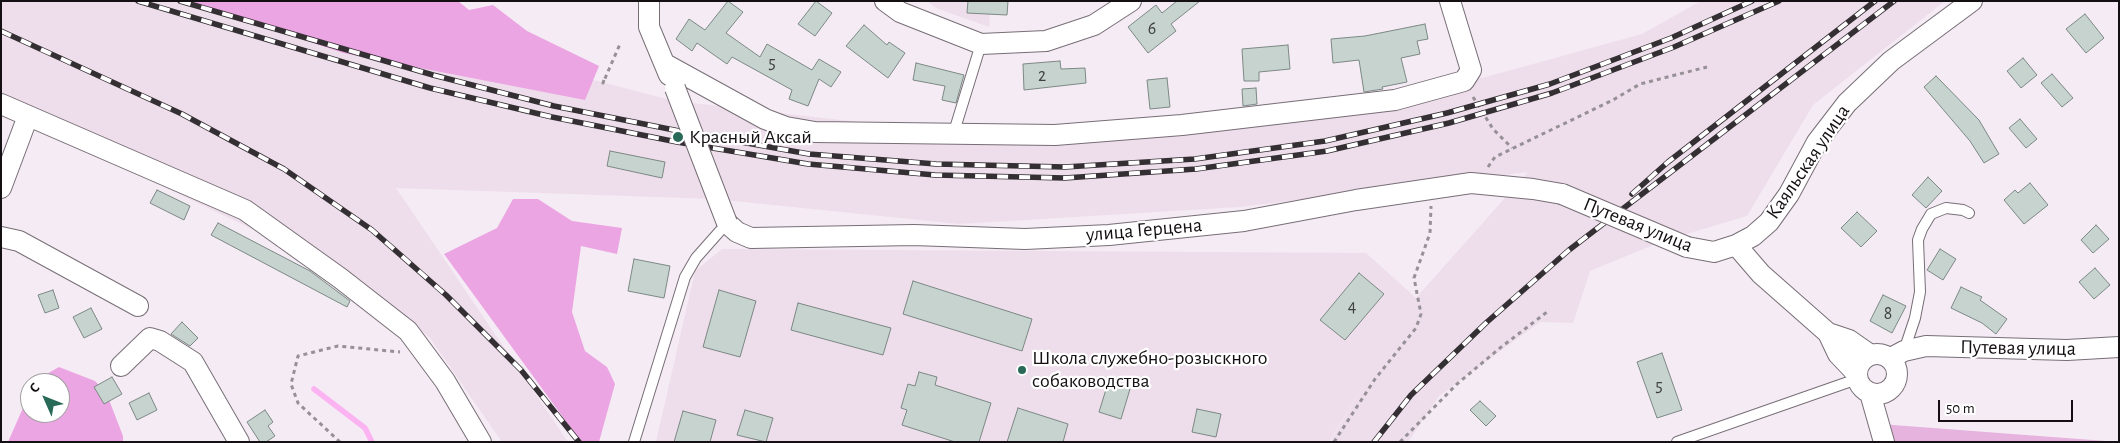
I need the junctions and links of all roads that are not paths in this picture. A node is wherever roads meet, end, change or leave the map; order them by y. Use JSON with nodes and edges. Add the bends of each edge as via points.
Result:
{"nodes":[{"id":1,"x":649,"y":1,"type":"edge"},
{"id":2,"x":885,"y":1,"type":"edge"},
{"id":3,"x":1131,"y":1,"type":"edge"},
{"id":4,"x":1450,"y":1,"type":"edge"},
{"id":5,"x":1972,"y":1,"type":"edge"},
{"id":6,"x":981,"y":44,"type":"junction"},
{"id":7,"x":665,"y":64,"type":"junction"},
{"id":8,"x":1,"y":104,"type":"edge"},
{"id":9,"x":28,"y":116,"type":"junction"},
{"id":10,"x":953,"y":135,"type":"junction"},
{"id":11,"x":1,"y":188,"type":"edge"},
{"id":12,"x":1562,"y":194,"type":"joint"},
{"id":13,"x":1969,"y":213,"type":"dead end"},
{"id":14,"x":728,"y":223,"type":"junction"},
{"id":15,"x":1,"y":237,"type":"edge"},
{"id":16,"x":1736,"y":245,"type":"junction"},
{"id":17,"x":138,"y":306,"type":"dead end"},
{"id":18,"x":1828,"y":333,"type":"junction"},
{"id":19,"x":2119,"y":347,"type":"edge"},
{"id":20,"x":1870,"y":354,"type":"junction"},
{"id":21,"x":1897,"y":354,"type":"junction"},
{"id":22,"x":121,"y":366,"type":"dead end"},
{"id":23,"x":1861,"y":382,"type":"junction"},
{"id":24,"x":239,"y":442,"type":"edge"},
{"id":25,"x":481,"y":442,"type":"edge"},
{"id":26,"x":634,"y":442,"type":"edge"},
{"id":27,"x":1678,"y":442,"type":"edge"},
{"id":28,"x":1884,"y":442,"type":"edge"}],
"edges":[{"from":1,"to":7,"type":"street","via":[[649,26]]},
{"from":2,"to":6,"type":"street","via":[[900,12]]},
{"from":3,"to":6,"type":"street","via":[[1094,25],[1046,41]]},
{"from":4,"to":10,"type":"street","via":[[1467,76],[1395,100],[1182,125],[1055,135]]},
{"from":5,"to":16,"type":"street","name":"Каяльская улица","via":[[1891,61],[1847,103],[1817,142],[1789,194],[1769,222]]},
{"from":6,"to":10,"type":"lane"},
{"from":7,"to":10,"type":"street","via":[[765,119],[786,127],[815,132]]},
{"from":7,"to":14,"type":"street","bridge":true},
{"from":8,"to":9,"type":"street"},
{"from":9,"to":11,"type":"street"},
{"from":9,"to":25,"type":"street","via":[[245,210],[340,278],[408,331],[445,381]]},
{"from":12,"to":14,"type":"street","name":"улица Герцена","via":[[1480,184],[1432,188],[1244,220],[1109,235],[1024,239],[914,235],[751,238],[736,232]]},
{"from":12,"to":16,"type":"street","name":"Путевая улица","bridge":true,"via":[[1687,247],[1714,252]]},
{"from":13,"to":21,"type":"lane","via":[[1946,208],[1931,214],[1922,229],[1918,240],[1920,292],[1915,318]]},
{"from":14,"to":26,"type":"lane","via":[[696,258],[686,277]]},
{"from":15,"to":17,"type":"street","via":[[20,241]]},
{"from":16,"to":18,"type":"street","name":"Путевая улица","via":[[1761,274]]},
{"from":18,"to":20,"type":"street","name":"Путевая улица","via":[[1849,340]]},
{"from":18,"to":23,"type":"street","name":"Путевая улица","via":[[1838,354]]},
{"from":19,"to":21,"type":"street","name":"Путевая улица","via":[[2067,350],[1926,346]]},
{"from":20,"to":21,"type":"street","name":"Путевая улица"},
{"from":20,"to":23,"type":"street","via":[[1861,360]]},
{"from":21,"to":23,"type":"street","via":[[1896,383],[1889,390],[1880,394]]},
{"from":22,"to":24,"type":"street","via":[[150,338],[160,341],[192,362]]},
{"from":23,"to":27,"type":"lane"},
{"from":23,"to":28,"type":"street"}]}
